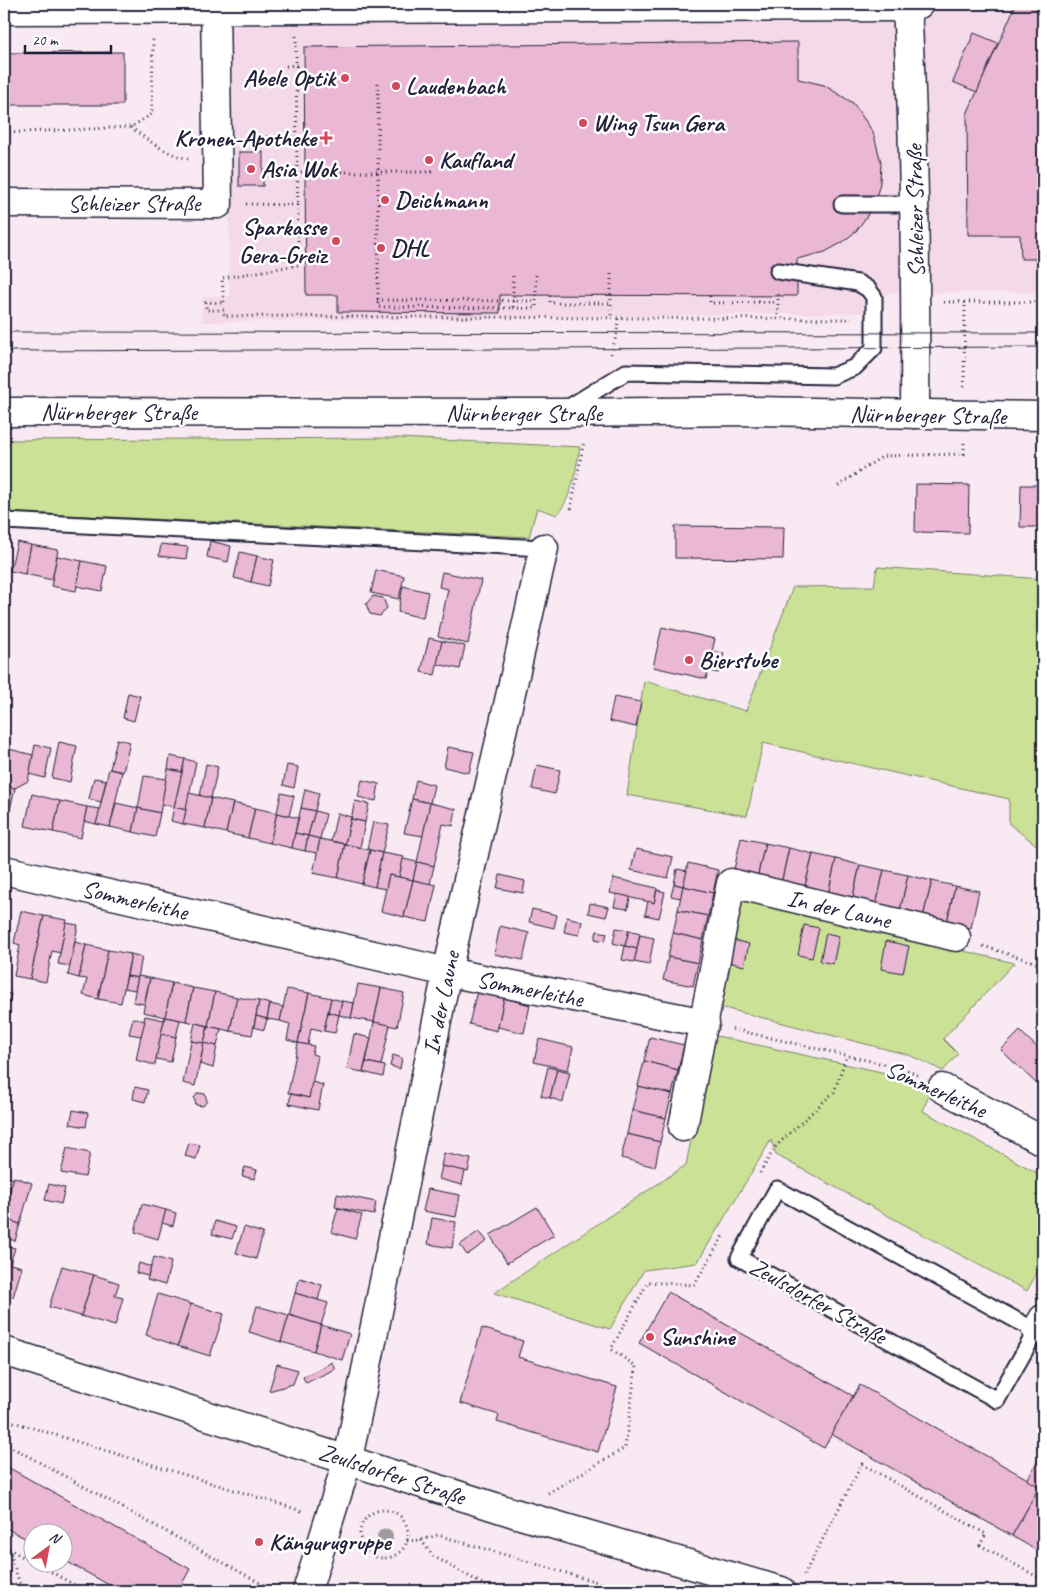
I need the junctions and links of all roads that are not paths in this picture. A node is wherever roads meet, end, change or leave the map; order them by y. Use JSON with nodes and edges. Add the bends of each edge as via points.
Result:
{"nodes":[{"id":1,"x":913,"y":5,"type":"edge"},
{"id":2,"x":215,"y":6,"type":"edge"},
{"id":3,"x":4,"y":10,"type":"edge"},
{"id":4,"x":4,"y":203,"type":"edge"},
{"id":5,"x":842,"y":204,"type":"dead end"},
{"id":6,"x":914,"y":204,"type":"junction"},
{"id":7,"x":778,"y":271,"type":"dead end"},
{"id":8,"x":4,"y":412,"type":"edge"},
{"id":9,"x":558,"y":414,"type":"junction"},
{"id":10,"x":915,"y":414,"type":"junction"},
{"id":11,"x":1043,"y":416,"type":"edge"},
{"id":12,"x":4,"y":521,"type":"edge"},
{"id":13,"x":544,"y":548,"type":"joint"},
{"id":14,"x":4,"y":870,"type":"edge"},
{"id":15,"x":956,"y":937,"type":"road end"},
{"id":16,"x":448,"y":972,"type":"junction"},
{"id":17,"x":705,"y":1023,"type":"junction"},
{"id":18,"x":942,"y":1088,"type":"road end"},
{"id":19,"x":683,"y":1127,"type":"dead end"},
{"id":20,"x":1043,"y":1141,"type":"edge"},
{"id":21,"x":1040,"y":1325,"type":"edge"},
{"id":22,"x":4,"y":1351,"type":"edge"},
{"id":23,"x":348,"y":1459,"type":"junction"},
{"id":24,"x":790,"y":1587,"type":"edge"},
{"id":25,"x":307,"y":1591,"type":"edge"}],
"edges":[{"from":1,"to":2,"type":"street","name":"Schleizer Straße"},
{"from":1,"to":6,"type":"street","name":"Schleizer Straße"},
{"from":2,"to":3,"type":"street","name":"Schleizer Straße","via":[[153,10]]},
{"from":2,"to":4,"type":"street","name":"Schleizer Straße","via":[[218,204]]},
{"from":5,"to":6,"type":"lane"},
{"from":6,"to":10,"type":"street","name":"Schleizer Straße","via":[[917,302]]},
{"from":7,"to":9,"type":"lane","via":[[858,284],[868,289],[874,297],[874,348],[855,367],[832,376],[626,372]]},
{"from":8,"to":9,"type":"street","name":"Nürnberger Straße"},
{"from":9,"to":10,"type":"street","name":"Nürnberger Straße","via":[[750,411]]},
{"from":10,"to":11,"type":"street","name":"Nürnberger Straße"},
{"from":12,"to":13,"type":"lane"},
{"from":13,"to":16,"type":"street","name":"In der Laune"},
{"from":14,"to":16,"type":"street","name":"Sommerleithe"},
{"from":15,"to":17,"type":"street","name":"In der Laune","via":[[731,883]]},
{"from":16,"to":17,"type":"street","name":"Sommerleithe"},
{"from":16,"to":23,"type":"street","name":"In der Laune"},
{"from":17,"to":19,"type":"street","name":"In der Laune"},
{"from":18,"to":20,"type":"street","name":"Sommerleithe"},
{"from":21,"to":21,"type":"lane","name":"Zeulsdorfer Straße","via":[[777,1189],[739,1258],[997,1400]]},
{"from":22,"to":23,"type":"street","name":"Zeulsdorfer Straße"},
{"from":23,"to":24,"type":"street","name":"Zeulsdorfer Straße","via":[[514,1513]]},
{"from":23,"to":25,"type":"street","name":"In der Laune"}]}
